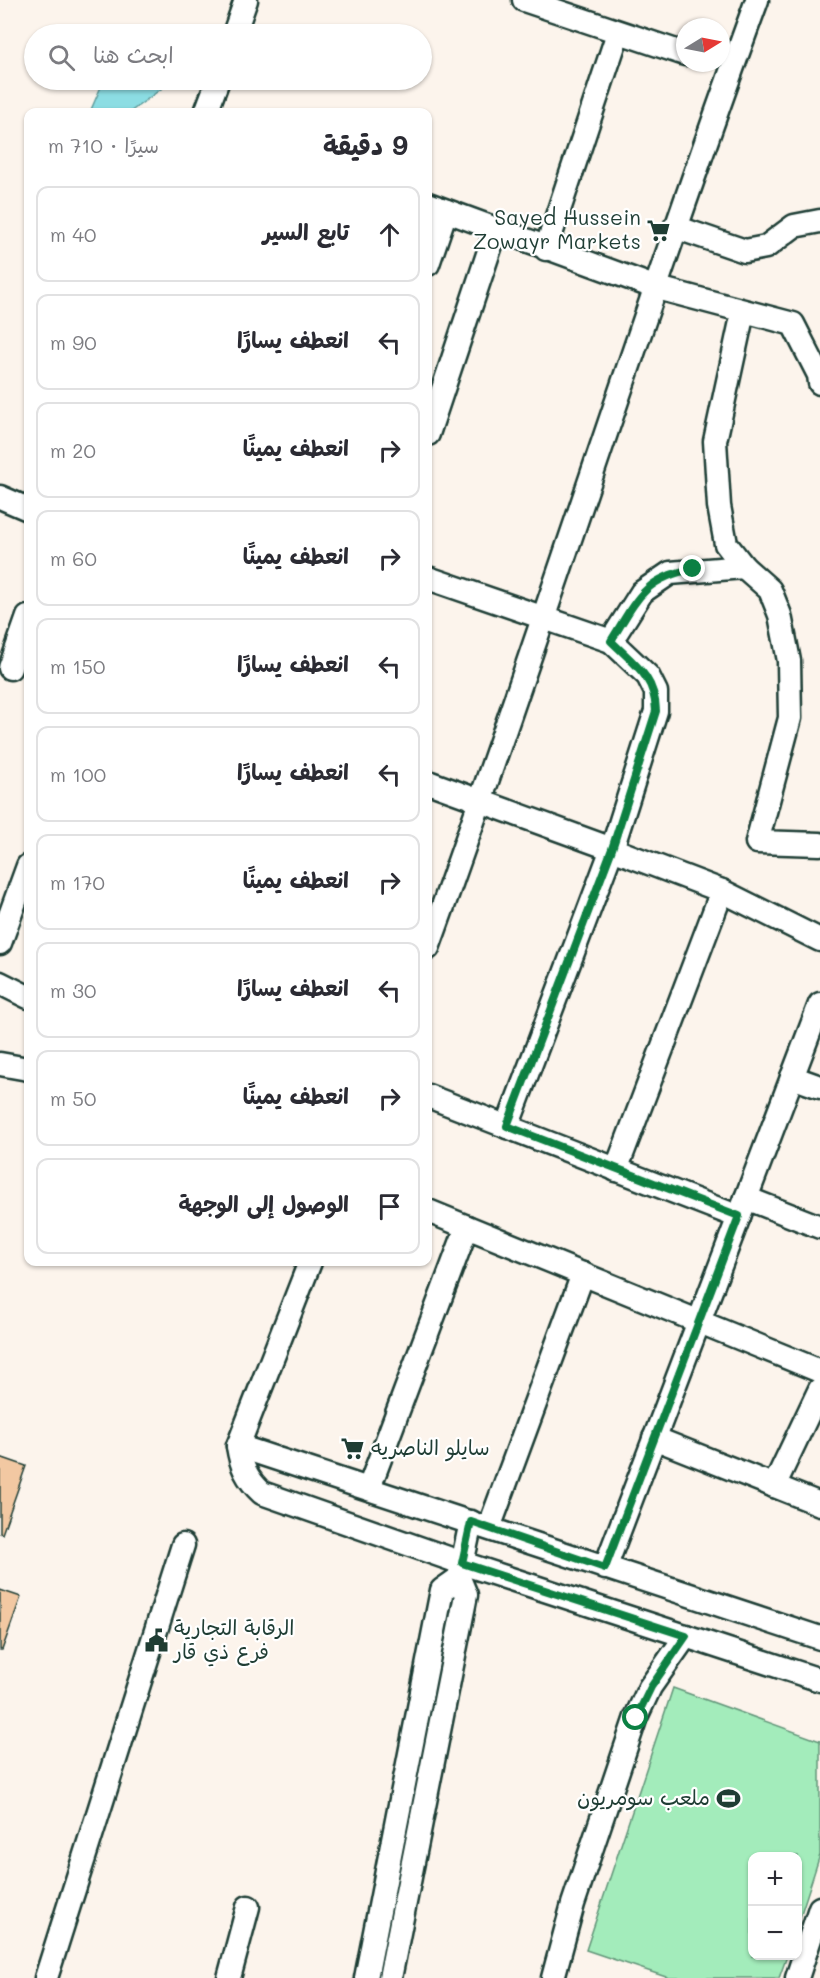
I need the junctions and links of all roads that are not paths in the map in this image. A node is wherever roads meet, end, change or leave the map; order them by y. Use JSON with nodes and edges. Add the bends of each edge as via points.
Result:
{"nodes":[{"id":1,"x":246,"y":0,"type":"edge"},
{"id":2,"x":524,"y":0,"type":"edge"},
{"id":3,"x":757,"y":0,"type":"edge"},
{"id":4,"x":581,"y":10,"type":"edge"},
{"id":5,"x":238,"y":24,"type":"edge"},
{"id":6,"x":618,"y":33,"type":"junction"},
{"id":7,"x":676,"y":51,"type":"edge"},
{"id":8,"x":730,"y":51,"type":"edge"},
{"id":9,"x":720,"y":72,"type":"edge"},
{"id":10,"x":214,"y":90,"type":"edge"},
{"id":11,"x":208,"y":108,"type":"edge"},
{"id":12,"x":437,"y":208,"type":"edge"},
{"id":13,"x":820,"y":221,"type":"edge"},
{"id":14,"x":675,"y":227,"type":"junction"},
{"id":15,"x":496,"y":230,"type":"junction"},
{"id":16,"x":432,"y":239,"type":"edge"},
{"id":17,"x":546,"y":249,"type":"junction"},
{"id":18,"x":654,"y":287,"type":"junction"},
{"id":19,"x":742,"y":312,"type":"junction"},
{"id":20,"x":820,"y":383,"type":"edge"},
{"id":21,"x":432,"y":422,"type":"edge"},
{"id":22,"x":0,"y":496,"type":"edge"},
{"id":23,"x":24,"y":507,"type":"edge"},
{"id":24,"x":744,"y":567,"type":"junction"},
{"id":25,"x":432,"y":585,"type":"edge"},
{"id":26,"x":543,"y":619,"type":"junction"},
{"id":27,"x":24,"y":628,"type":"edge"},
{"id":28,"x":611,"y":641,"type":"junction"},
{"id":29,"x":10,"y":668,"type":"dead end"},
{"id":30,"x":432,"y":783,"type":"edge"},
{"id":31,"x":481,"y":801,"type":"junction"},
{"id":32,"x":820,"y":844,"type":"edge"},
{"id":33,"x":612,"y":849,"type":"junction"},
{"id":34,"x":24,"y":877,"type":"edge"},
{"id":35,"x":722,"y":891,"type":"junction"},
{"id":36,"x":436,"y":902,"type":"edge"},
{"id":37,"x":432,"y":925,"type":"edge"},
{"id":38,"x":820,"y":940,"type":"edge"},
{"id":39,"x":0,"y":943,"type":"edge"},
{"id":40,"x":0,"y":983,"type":"edge"},
{"id":41,"x":24,"y":995,"type":"edge"},
{"id":42,"x":820,"y":1004,"type":"edge"},
{"id":43,"x":0,"y":1064,"type":"edge"},
{"id":44,"x":24,"y":1068,"type":"edge"},
{"id":45,"x":792,"y":1077,"type":"junction"},
{"id":46,"x":820,"y":1087,"type":"edge"},
{"id":47,"x":432,"y":1098,"type":"edge"},
{"id":48,"x":507,"y":1126,"type":"junction"},
{"id":49,"x":616,"y":1170,"type":"junction"},
{"id":50,"x":742,"y":1207,"type":"junction"},
{"id":51,"x":432,"y":1212,"type":"edge"},
{"id":52,"x":467,"y":1227,"type":"junction"},
{"id":53,"x":820,"y":1227,"type":"edge"},
{"id":54,"x":308,"y":1266,"type":"edge"},
{"id":55,"x":583,"y":1274,"type":"junction"},
{"id":56,"x":699,"y":1322,"type":"junction"},
{"id":57,"x":820,"y":1371,"type":"edge"},
{"id":58,"x":820,"y":1389,"type":"edge"},
{"id":59,"x":654,"y":1438,"type":"junction"},
{"id":60,"x":238,"y":1446,"type":"junction"},
{"id":61,"x":774,"y":1486,"type":"junction"},
{"id":62,"x":369,"y":1488,"type":"junction"},
{"id":63,"x":820,"y":1504,"type":"edge"},
{"id":64,"x":480,"y":1525,"type":"junction"},
{"id":65,"x":183,"y":1545,"type":"dead end"},
{"id":66,"x":605,"y":1568,"type":"junction"},
{"id":67,"x":460,"y":1570,"type":"junction"},
{"id":68,"x":686,"y":1636,"type":"junction"},
{"id":69,"x":820,"y":1638,"type":"edge"},
{"id":70,"x":820,"y":1680,"type":"edge"},
{"id":71,"x":248,"y":1907,"type":"dead end"},
{"id":72,"x":820,"y":1908,"type":"edge"},
{"id":73,"x":46,"y":1978,"type":"edge"},
{"id":74,"x":229,"y":1978,"type":"edge"},
{"id":75,"x":366,"y":1978,"type":"edge"},
{"id":76,"x":390,"y":1978,"type":"edge"},
{"id":77,"x":553,"y":1978,"type":"edge"},
{"id":78,"x":797,"y":1978,"type":"edge"}],
"edges":[{"from":1,"to":5,"type":"street"},
{"from":2,"to":4,"type":"street"},
{"from":3,"to":8,"type":"street"},
{"from":4,"to":6,"type":"street"},
{"from":6,"to":7,"type":"street"},
{"from":6,"to":17,"type":"street"},
{"from":9,"to":14,"type":"street"},
{"from":10,"to":11,"type":"street"},
{"from":12,"to":15,"type":"street"},
{"from":12,"to":16,"type":"street"},
{"from":13,"to":14,"type":"street","via":[[794,225],[766,247],[745,251]]},
{"from":14,"to":18,"type":"street"},
{"from":15,"to":17,"type":"street"},
{"from":15,"to":21,"type":"street"},
{"from":17,"to":18,"type":"street"},
{"from":18,"to":19,"type":"street"},
{"from":18,"to":26,"type":"street"},
{"from":19,"to":20,"type":"street","via":[[793,324]]},
{"from":19,"to":24,"type":"street","via":[[715,441],[726,544]]},
{"from":22,"to":23,"type":"street"},
{"from":24,"to":28,"type":"street","via":[[670,573],[642,592]]},
{"from":24,"to":32,"type":"street","via":[[770,590],[780,615],[789,661],[790,718],[757,842]]},
{"from":25,"to":26,"type":"street"},
{"from":26,"to":28,"type":"street"},
{"from":26,"to":31,"type":"street"},
{"from":27,"to":29,"type":"street"},
{"from":28,"to":33,"type":"street","via":[[648,676],[656,692],[656,711]]},
{"from":30,"to":31,"type":"street"},
{"from":31,"to":33,"type":"street"},
{"from":31,"to":36,"type":"street"},
{"from":33,"to":35,"type":"street"},
{"from":33,"to":48,"type":"street"},
{"from":34,"to":39,"type":"street"},
{"from":35,"to":38,"type":"street"},
{"from":35,"to":49,"type":"street"},
{"from":36,"to":37,"type":"street"},
{"from":40,"to":41,"type":"street"},
{"from":42,"to":45,"type":"street"},
{"from":43,"to":44,"type":"street"},
{"from":45,"to":46,"type":"street"},
{"from":45,"to":50,"type":"street"},
{"from":47,"to":48,"type":"street"},
{"from":48,"to":49,"type":"street"},
{"from":49,"to":50,"type":"street"},
{"from":50,"to":53,"type":"street"},
{"from":50,"to":56,"type":"street"},
{"from":51,"to":52,"type":"street"},
{"from":52,"to":55,"type":"street"},
{"from":52,"to":62,"type":"street"},
{"from":54,"to":60,"type":"street"},
{"from":55,"to":56,"type":"street"},
{"from":55,"to":64,"type":"street"},
{"from":56,"to":57,"type":"street"},
{"from":56,"to":59,"type":"street"},
{"from":58,"to":61,"type":"street"},
{"from":59,"to":61,"type":"street"},
{"from":59,"to":66,"type":"street"},
{"from":60,"to":62,"type":"street"},
{"from":60,"to":67,"type":"street","via":[[249,1480],[262,1493]]},
{"from":61,"to":63,"type":"street"},
{"from":62,"to":64,"type":"street"},
{"from":64,"to":66,"type":"street"},
{"from":64,"to":67,"type":"street"},
{"from":65,"to":73,"type":"street"},
{"from":66,"to":69,"type":"street"},
{"from":67,"to":68,"type":"street"},
{"from":67,"to":75,"type":"street","via":[[442,1590]]},
{"from":67,"to":76,"type":"street","via":[[466,1595]]},
{"from":68,"to":70,"type":"street"},
{"from":68,"to":77,"type":"street","via":[[651,1687],[636,1718],[573,1904]]},
{"from":71,"to":74,"type":"street"},
{"from":72,"to":78,"type":"street"}]}
